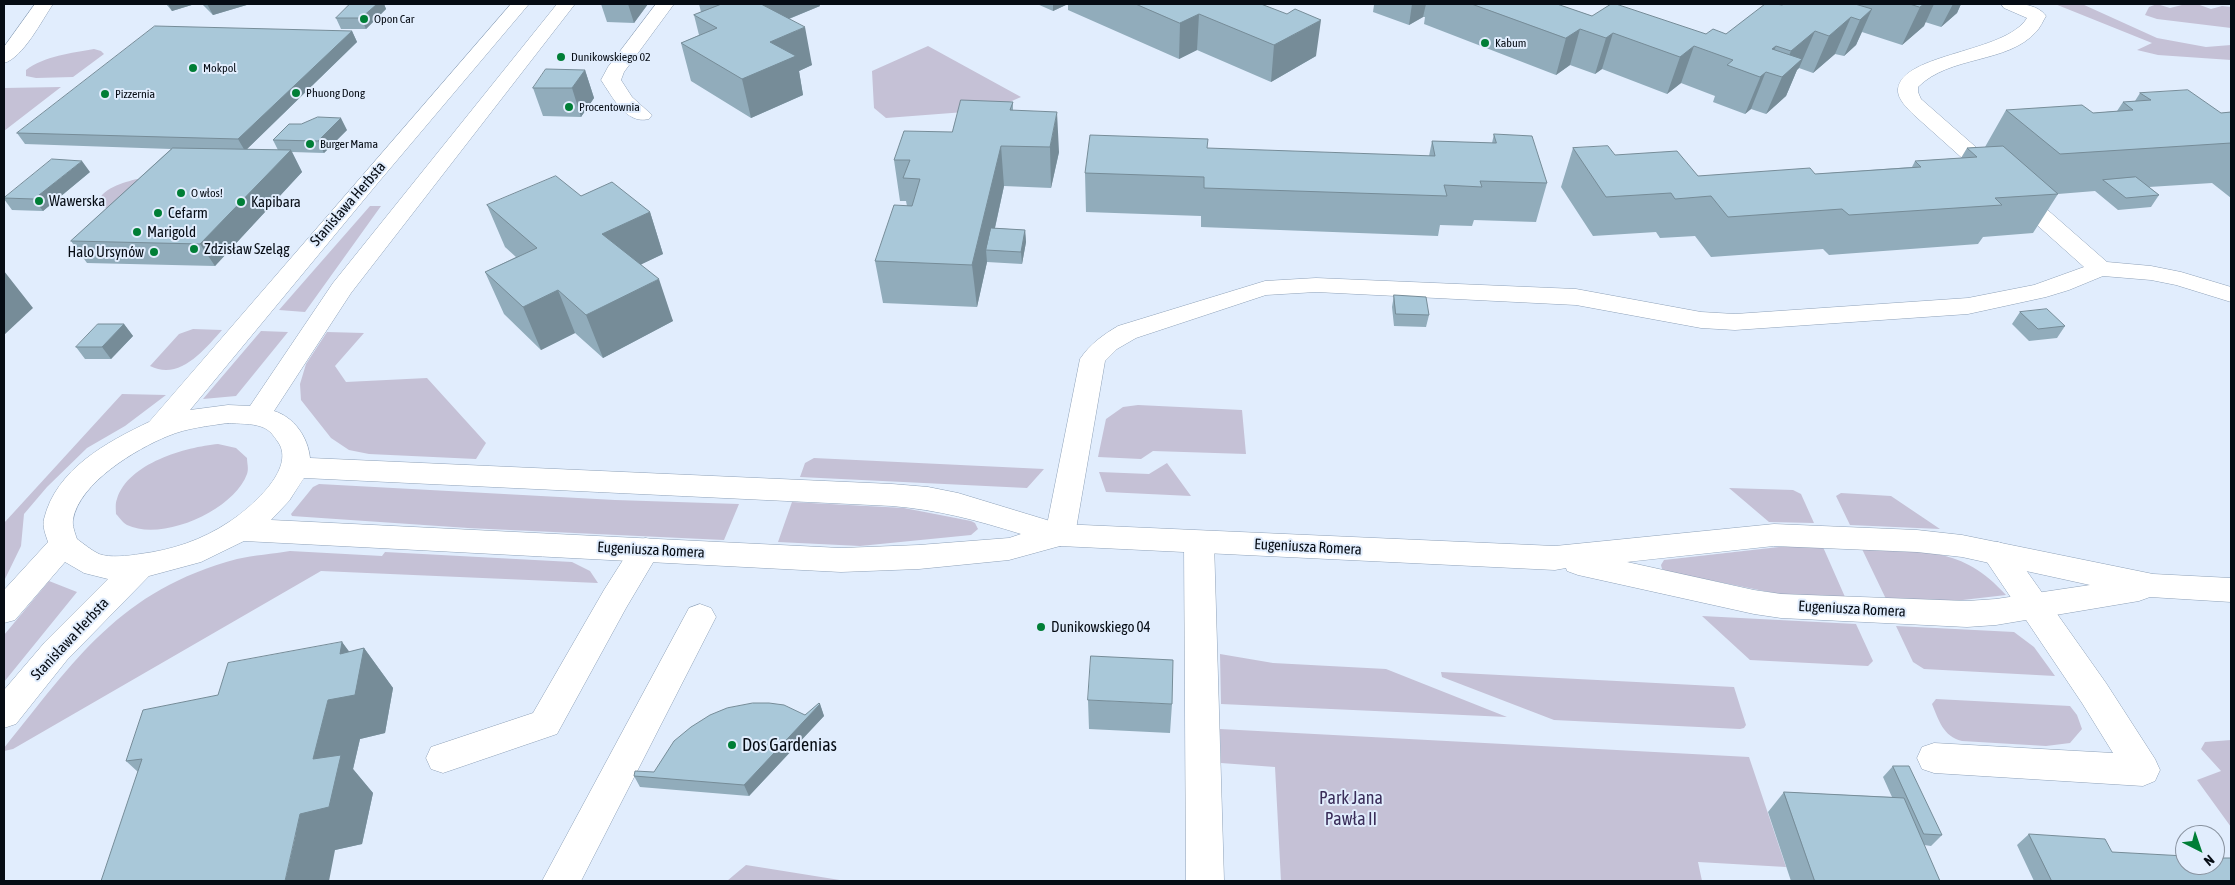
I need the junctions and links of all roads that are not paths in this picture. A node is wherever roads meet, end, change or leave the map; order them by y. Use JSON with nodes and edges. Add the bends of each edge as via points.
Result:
{"nodes":[{"id":1,"x":44,"y":4,"type":"edge"},
{"id":2,"x":520,"y":4,"type":"edge"},
{"id":3,"x":566,"y":4,"type":"edge"},
{"id":4,"x":665,"y":4,"type":"edge"},
{"id":5,"x":2010,"y":4,"type":"edge"},
{"id":6,"x":4,"y":58,"type":"edge"},
{"id":7,"x":642,"y":115,"type":"dead end"},
{"id":8,"x":2100,"y":269,"type":"junction"},
{"id":9,"x":2231,"y":295,"type":"edge"},
{"id":10,"x":257,"y":416,"type":"junction"},
{"id":11,"x":159,"y":430,"type":"junction"},
{"id":12,"x":295,"y":467,"type":"junction"},
{"id":13,"x":239,"y":530,"type":"junction"},
{"id":14,"x":1060,"y":535,"type":"junction"},
{"id":15,"x":1199,"y":542,"type":"junction"},
{"id":16,"x":63,"y":545,"type":"junction"},
{"id":17,"x":646,"y":550,"type":"junction"},
{"id":18,"x":1998,"y":554,"type":"junction"},
{"id":19,"x":1555,"y":558,"type":"junction"},
{"id":20,"x":139,"y":567,"type":"junction"},
{"id":21,"x":2153,"y":586,"type":"junction"},
{"id":22,"x":2231,"y":590,"type":"edge"},
{"id":23,"x":2034,"y":606,"type":"junction"},
{"id":24,"x":4,"y":611,"type":"edge"},
{"id":25,"x":700,"y":617,"type":"dead end"},
{"id":26,"x":4,"y":714,"type":"edge"},
{"id":27,"x":443,"y":758,"type":"dead end"},
{"id":28,"x":1934,"y":758,"type":"dead end"},
{"id":29,"x":561,"y":881,"type":"edge"},
{"id":30,"x":1205,"y":881,"type":"edge"}],
"edges":[{"from":1,"to":6,"type":"street"},
{"from":2,"to":11,"type":"street","name":"Stanisława Herbsta","via":[[368,179]]},
{"from":3,"to":10,"type":"street","via":[[342,288]]},
{"from":4,"to":7,"type":"street","via":[[611,80],[625,101]]},
{"from":5,"to":8,"type":"street","via":[[2037,16],[2035,24],[2026,33],[2014,40],[1938,63],[1922,72],[1908,86],[1908,92],[1920,111]]},
{"from":8,"to":9,"type":"street","via":[[2151,273]]},
{"from":8,"to":14,"type":"street","via":[[2037,292],[1968,306],[1735,322],[1701,320],[1576,297],[1316,285],[1264,288],[1127,332],[1092,359]]},
{"from":10,"to":11,"type":"street","via":[[228,414],[195,418]]},
{"from":10,"to":12,"type":"street","via":[[281,425],[296,446]]},
{"from":11,"to":16,"type":"street","via":[[128,444],[94,467],[70,494],[58,522]]},
{"from":12,"to":13,"type":"street","via":[[286,485],[267,508]]},
{"from":12,"to":14,"type":"street","name":"Eugeniusza Romera","via":[[901,496],[958,504]]},
{"from":13,"to":17,"type":"street","name":"Eugeniusza Romera"},
{"from":13,"to":20,"type":"street","via":[[170,561]]},
{"from":14,"to":15,"type":"street","name":"Eugeniusza Romera"},
{"from":14,"to":17,"type":"street","name":"Eugeniusza Romera","via":[[1009,549],[876,560]]},
{"from":15,"to":19,"type":"street","name":"Eugeniusza Romera"},
{"from":15,"to":30,"type":"street"},
{"from":16,"to":20,"type":"street","via":[[97,566]]},
{"from":16,"to":24,"type":"street"},
{"from":17,"to":27,"type":"street","via":[[545,724]]},
{"from":18,"to":19,"type":"street","name":"Eugeniusza Romera","via":[[1938,542],[1774,534]]},
{"from":18,"to":21,"type":"street","name":"Eugeniusza Romera"},
{"from":18,"to":23,"type":"street"},
{"from":19,"to":23,"type":"street","name":"Eugeniusza Romera","via":[[1781,606],[1967,614]]},
{"from":20,"to":26,"type":"street","name":"Stanisława Herbsta","via":[[56,651]]},
{"from":21,"to":22,"type":"street","name":"Eugeniusza Romera"},
{"from":21,"to":23,"type":"street","name":"Eugeniusza Romera"},
{"from":23,"to":28,"type":"street","via":[[2142,770]]},
{"from":25,"to":29,"type":"street"}]}
